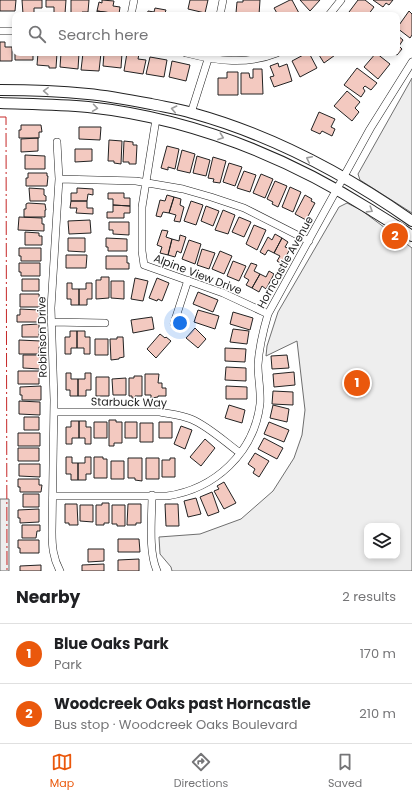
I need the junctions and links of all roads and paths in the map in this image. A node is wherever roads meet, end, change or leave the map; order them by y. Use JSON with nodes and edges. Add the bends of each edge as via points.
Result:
{"nodes":[{"id":1,"x":134,"y":0,"type":"edge"},
{"id":2,"x":223,"y":0,"type":"edge"},
{"id":3,"x":341,"y":0,"type":"edge"},
{"id":4,"x":132,"y":12,"type":"edge"},
{"id":5,"x":221,"y":12,"type":"edge"},
{"id":6,"x":331,"y":12,"type":"edge"},
{"id":7,"x":0,"y":31,"type":"edge"},
{"id":8,"x":12,"y":32,"type":"edge"},
{"id":9,"x":209,"y":56,"type":"edge"},
{"id":10,"x":268,"y":56,"type":"edge"},
{"id":11,"x":412,"y":62,"type":"edge"},
{"id":12,"x":0,"y":90,"type":"edge"},
{"id":13,"x":0,"y":104,"type":"edge"},
{"id":14,"x":191,"y":113,"type":"junction"},
{"id":15,"x":156,"y":119,"type":"junction"},
{"id":16,"x":57,"y":142,"type":"dead end"},
{"id":17,"x":344,"y":177,"type":"junction"},
{"id":18,"x":58,"y":179,"type":"junction"},
{"id":19,"x":146,"y":182,"type":"junction"},
{"id":20,"x":337,"y":190,"type":"junction"},
{"id":21,"x":412,"y":221,"type":"edge"},
{"id":22,"x":412,"y":236,"type":"edge"},
{"id":23,"x":309,"y":241,"type":"junction"},
{"id":24,"x":188,"y":280,"type":"junction"},
{"id":25,"x":268,"y":314,"type":"junction"},
{"id":26,"x":51,"y":322,"type":"junction"},
{"id":27,"x":105,"y":322,"type":"dead end"},
{"id":28,"x":174,"y":323,"type":"dead end"},
{"id":29,"x":54,"y":412,"type":"junction"},
{"id":30,"x":240,"y":453,"type":"junction"},
{"id":31,"x":53,"y":496,"type":"junction"},
{"id":32,"x":152,"y":496,"type":"junction"},
{"id":33,"x":60,"y":571,"type":"edge"},
{"id":34,"x":157,"y":571,"type":"edge"}],
"edges":[{"from":1,"to":4,"type":"street"},
{"from":2,"to":5,"type":"street"},
{"from":3,"to":6,"type":"street"},
{"from":7,"to":8,"type":"street"},
{"from":9,"to":10,"type":"street","via":[[231,61]]},
{"from":9,"to":14,"type":"street"},
{"from":11,"to":17,"type":"street","via":[[370,128]]},
{"from":14,"to":12,"type":"main road","one_way":true,"via":[[116,97]]},
{"from":13,"to":15,"type":"main road","one_way":true,"via":[[88,107]]},
{"from":17,"to":14,"type":"main road","one_way":true,"via":[[256,134]]},
{"from":15,"to":19,"type":"street","name":"Alpine View Drive"},
{"from":15,"to":20,"type":"main road","one_way":true,"via":[[215,135],[255,150]]},
{"from":16,"to":18,"type":"street","name":"Robinson Drive"},
{"from":17,"to":20,"type":"street","name":"Horncastle Avenue"},
{"from":17,"to":21,"type":"main road"},
{"from":18,"to":19,"type":"street"},
{"from":18,"to":26,"type":"street","name":"Robinson Drive"},
{"from":19,"to":23,"type":"street","via":[[211,196],[244,208]]},
{"from":19,"to":24,"type":"street","name":"Alpine View Drive","via":[[142,223],[144,265]]},
{"from":20,"to":22,"type":"main road","one_way":true},
{"from":20,"to":23,"type":"street","name":"Horncastle Avenue"},
{"from":23,"to":25,"type":"street","name":"Horncastle Avenue"},
{"from":24,"to":25,"type":"street","name":"Alpine View Drive"},
{"from":24,"to":28,"type":"street"},
{"from":25,"to":30,"type":"street","name":"Horncastle Avenue","via":[[260,346],[260,404],[257,422]]},
{"from":26,"to":27,"type":"street"},
{"from":26,"to":29,"type":"street","name":"Robinson Drive"},
{"from":29,"to":30,"type":"street","name":"Starbuck Way","via":[[175,414],[203,426]]},
{"from":29,"to":31,"type":"street","name":"Robinson Drive"},
{"from":30,"to":32,"type":"street","name":"Horncastle Avenue","via":[[224,472],[204,484],[180,494]]},
{"from":31,"to":32,"type":"street","name":"Horncastle Avenue"},
{"from":31,"to":33,"type":"street","name":"Robinson Drive","via":[[52,549]]},
{"from":32,"to":34,"type":"street","via":[[152,550]]}]}
